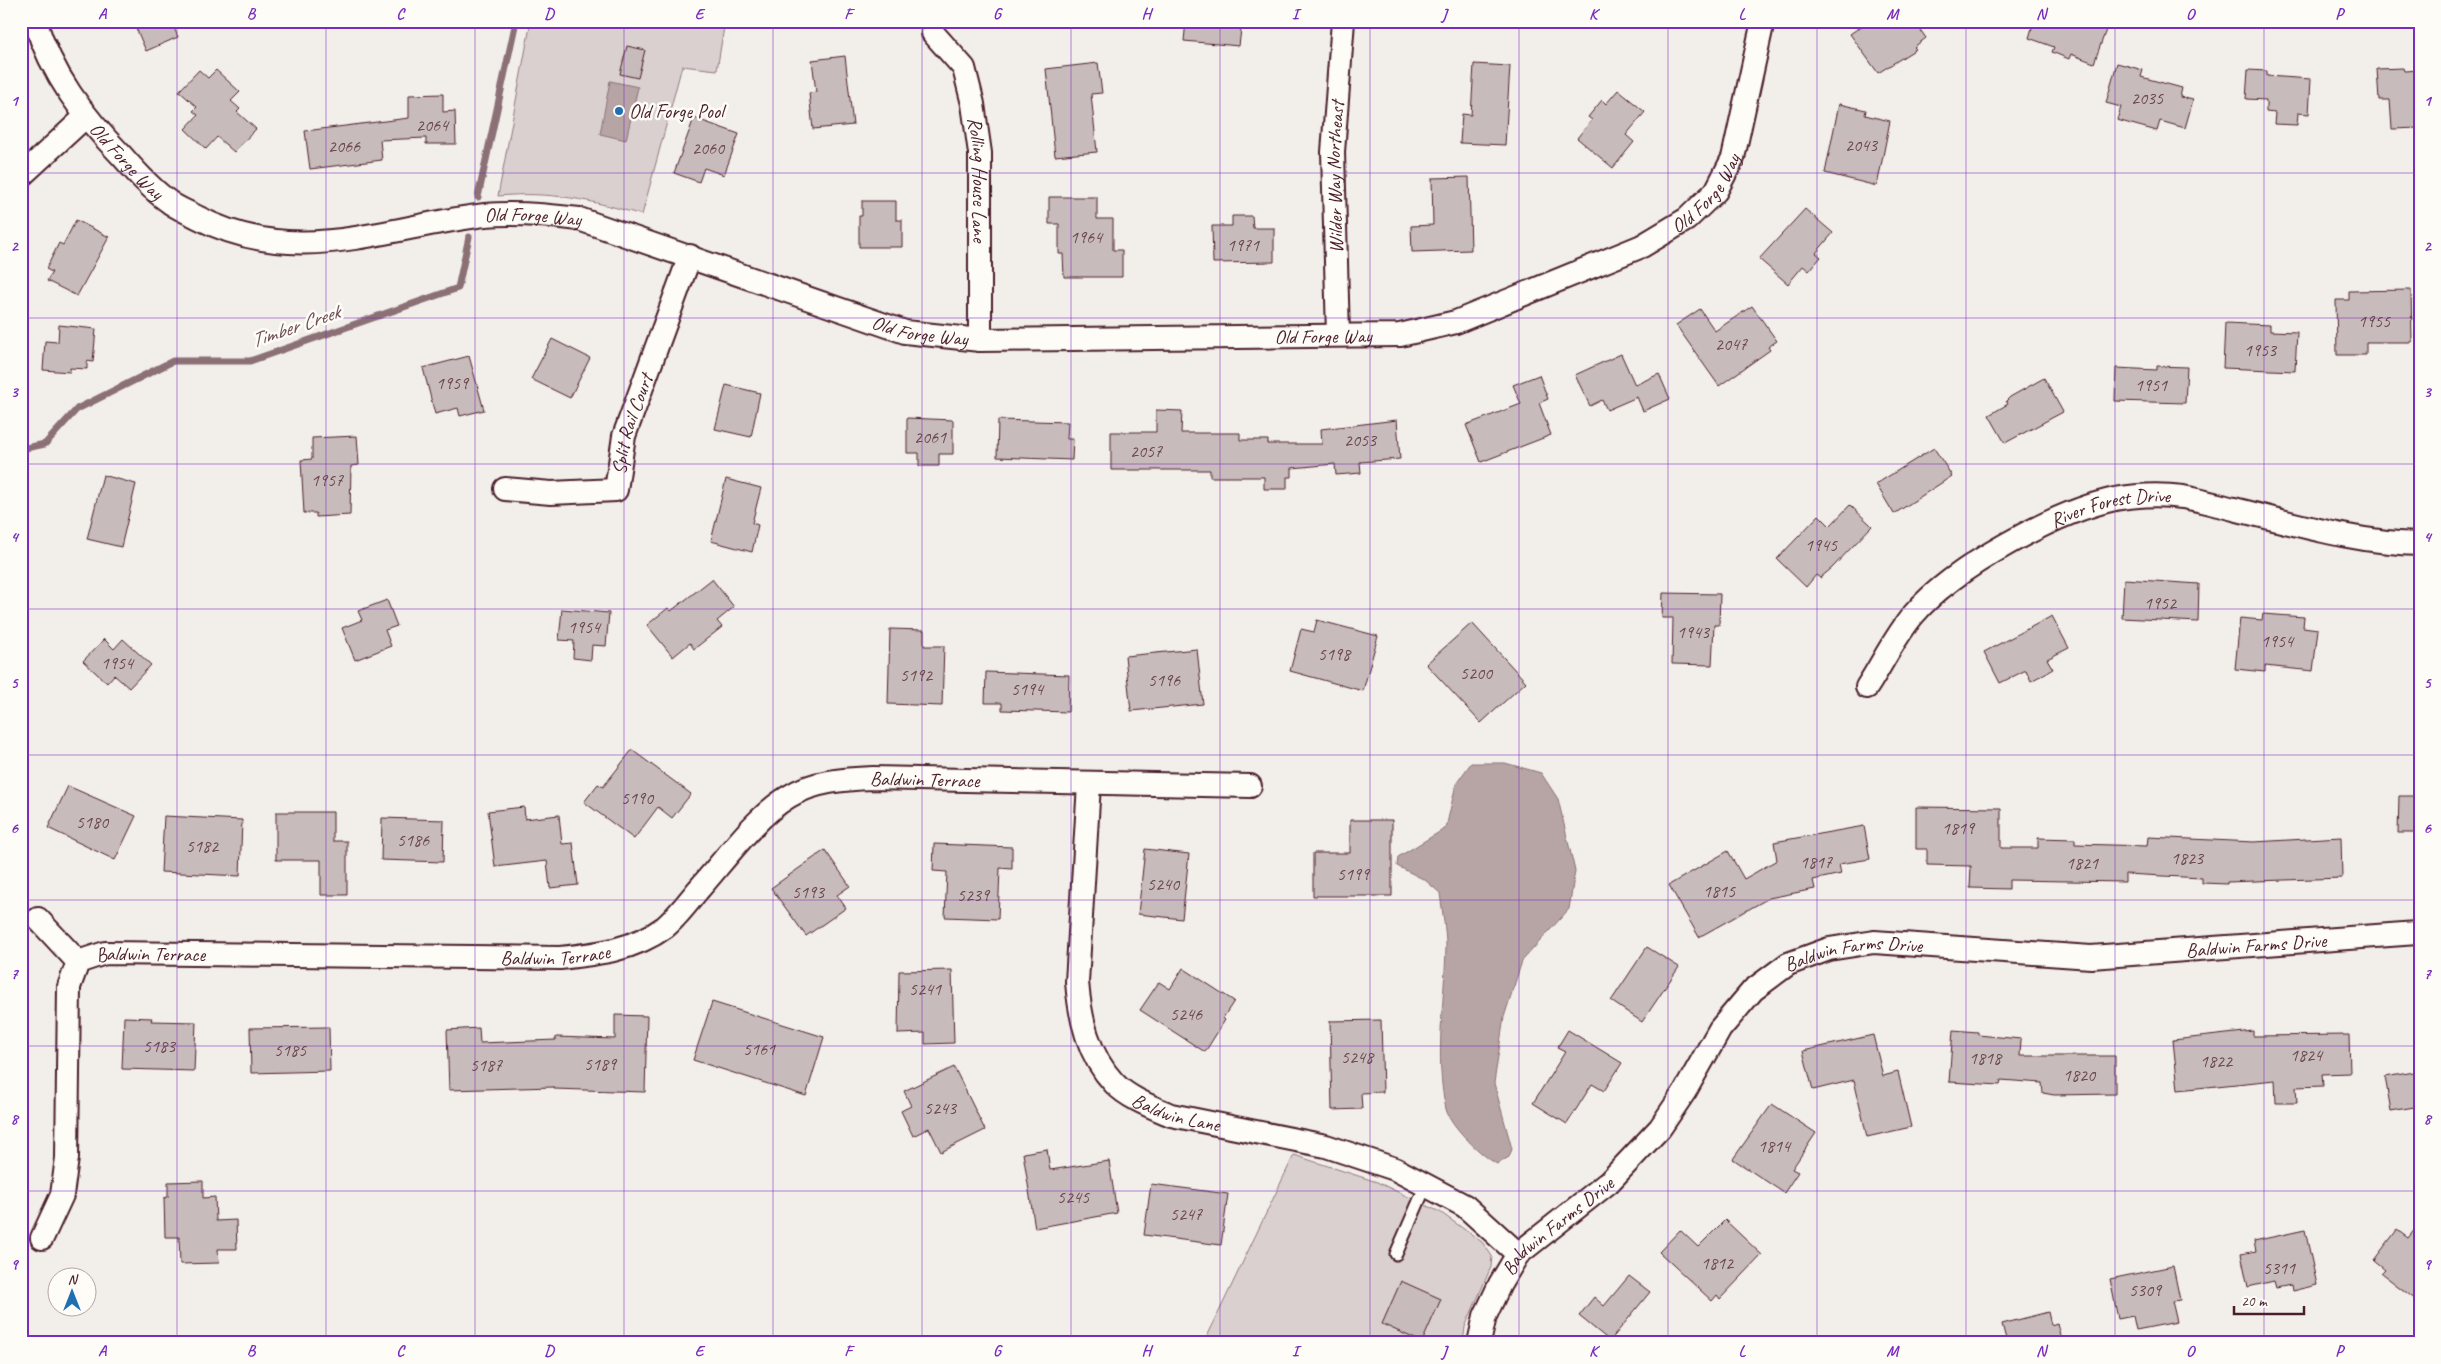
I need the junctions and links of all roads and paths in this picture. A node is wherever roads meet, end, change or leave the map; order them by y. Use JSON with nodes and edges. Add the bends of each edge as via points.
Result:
{"nodes":[{"id":1,"x":35,"y":21,"type":"edge"},
{"id":2,"x":1343,"y":21,"type":"edge"},
{"id":3,"x":1763,"y":21,"type":"edge"},
{"id":4,"x":933,"y":33,"type":"dead end"},
{"id":5,"x":85,"y":116,"type":"junction"},
{"id":6,"x":21,"y":176,"type":"edge"},
{"id":7,"x":690,"y":256,"type":"junction"},
{"id":8,"x":1338,"y":335,"type":"junction"},
{"id":9,"x":980,"y":340,"type":"junction"},
{"id":10,"x":505,"y":490,"type":"dead end"},
{"id":11,"x":2420,"y":544,"type":"edge"},
{"id":12,"x":1866,"y":688,"type":"dead end"},
{"id":13,"x":1089,"y":784,"type":"junction"},
{"id":14,"x":1250,"y":786,"type":"dead end"},
{"id":15,"x":38,"y":919,"type":"dead end"},
{"id":16,"x":2417,"y":933,"type":"dead end"},
{"id":17,"x":78,"y":962,"type":"junction"},
{"id":18,"x":1426,"y":1185,"type":"junction"},
{"id":19,"x":42,"y":1238,"type":"dead end"},
{"id":20,"x":1396,"y":1254,"type":"dead end"},
{"id":21,"x":1518,"y":1254,"type":"junction"},
{"id":22,"x":1479,"y":1343,"type":"edge"}],
"edges":[{"from":1,"to":5,"type":"street","name":"Old Forge Way","via":[[52,66]]},
{"from":2,"to":8,"type":"street","name":"Wilder Way Northeast","via":[[1333,152]]},
{"from":3,"to":8,"type":"street","name":"Old Forge Way","via":[[1732,158],[1716,191],[1687,219],[1642,246],[1456,322],[1400,335]]},
{"from":4,"to":9,"type":"street","name":"Rolling House Lane","via":[[964,68],[973,104],[980,153]]},
{"from":5,"to":6,"type":"street"},
{"from":5,"to":7,"type":"street","name":"Old Forge Way","via":[[168,202],[221,230],[246,238],[284,243],[325,243],[486,215],[524,213],[579,219]]},
{"from":7,"to":9,"type":"street","name":"Old Forge Way","via":[[905,332]]},
{"from":7,"to":10,"type":"street","name":"Split Rail Court","via":[[624,436],[616,490],[551,493]]},
{"from":8,"to":9,"type":"street","name":"Old Forge Way"},
{"from":11,"to":12,"type":"street","name":"River Forest Drive","via":[[2360,539],[2185,498],[2148,495],[2115,499],[2055,521],[1960,572],[1913,615]]},
{"from":13,"to":14,"type":"street","name":"Baldwin Terrace"},
{"from":13,"to":17,"type":"street","name":"Baldwin Terrace","via":[[873,778],[822,783],[789,796],[763,818],[665,926],[630,947],[595,954],[550,958],[105,953]]},
{"from":13,"to":18,"type":"street","name":"Baldwin Lane","via":[[1077,982],[1080,1012],[1089,1041],[1114,1083],[1135,1098],[1171,1115],[1326,1146],[1395,1169]]},
{"from":15,"to":17,"type":"street"},
{"from":16,"to":21,"type":"street","name":"Baldwin Farms Drive","via":[[2091,956],[1874,942],[1830,949],[1788,964],[1753,990],[1720,1029],[1660,1128],[1609,1182]]},
{"from":17,"to":19,"type":"street","name":"Baldwin Terrace","via":[[70,987],[66,1158],[62,1195]]},
{"from":18,"to":20,"type":"lane"},
{"from":18,"to":21,"type":"street","name":"Baldwin Lane","via":[[1466,1206]]},
{"from":21,"to":22,"type":"street","name":"Baldwin Farms Drive","via":[[1485,1316]]}]}
